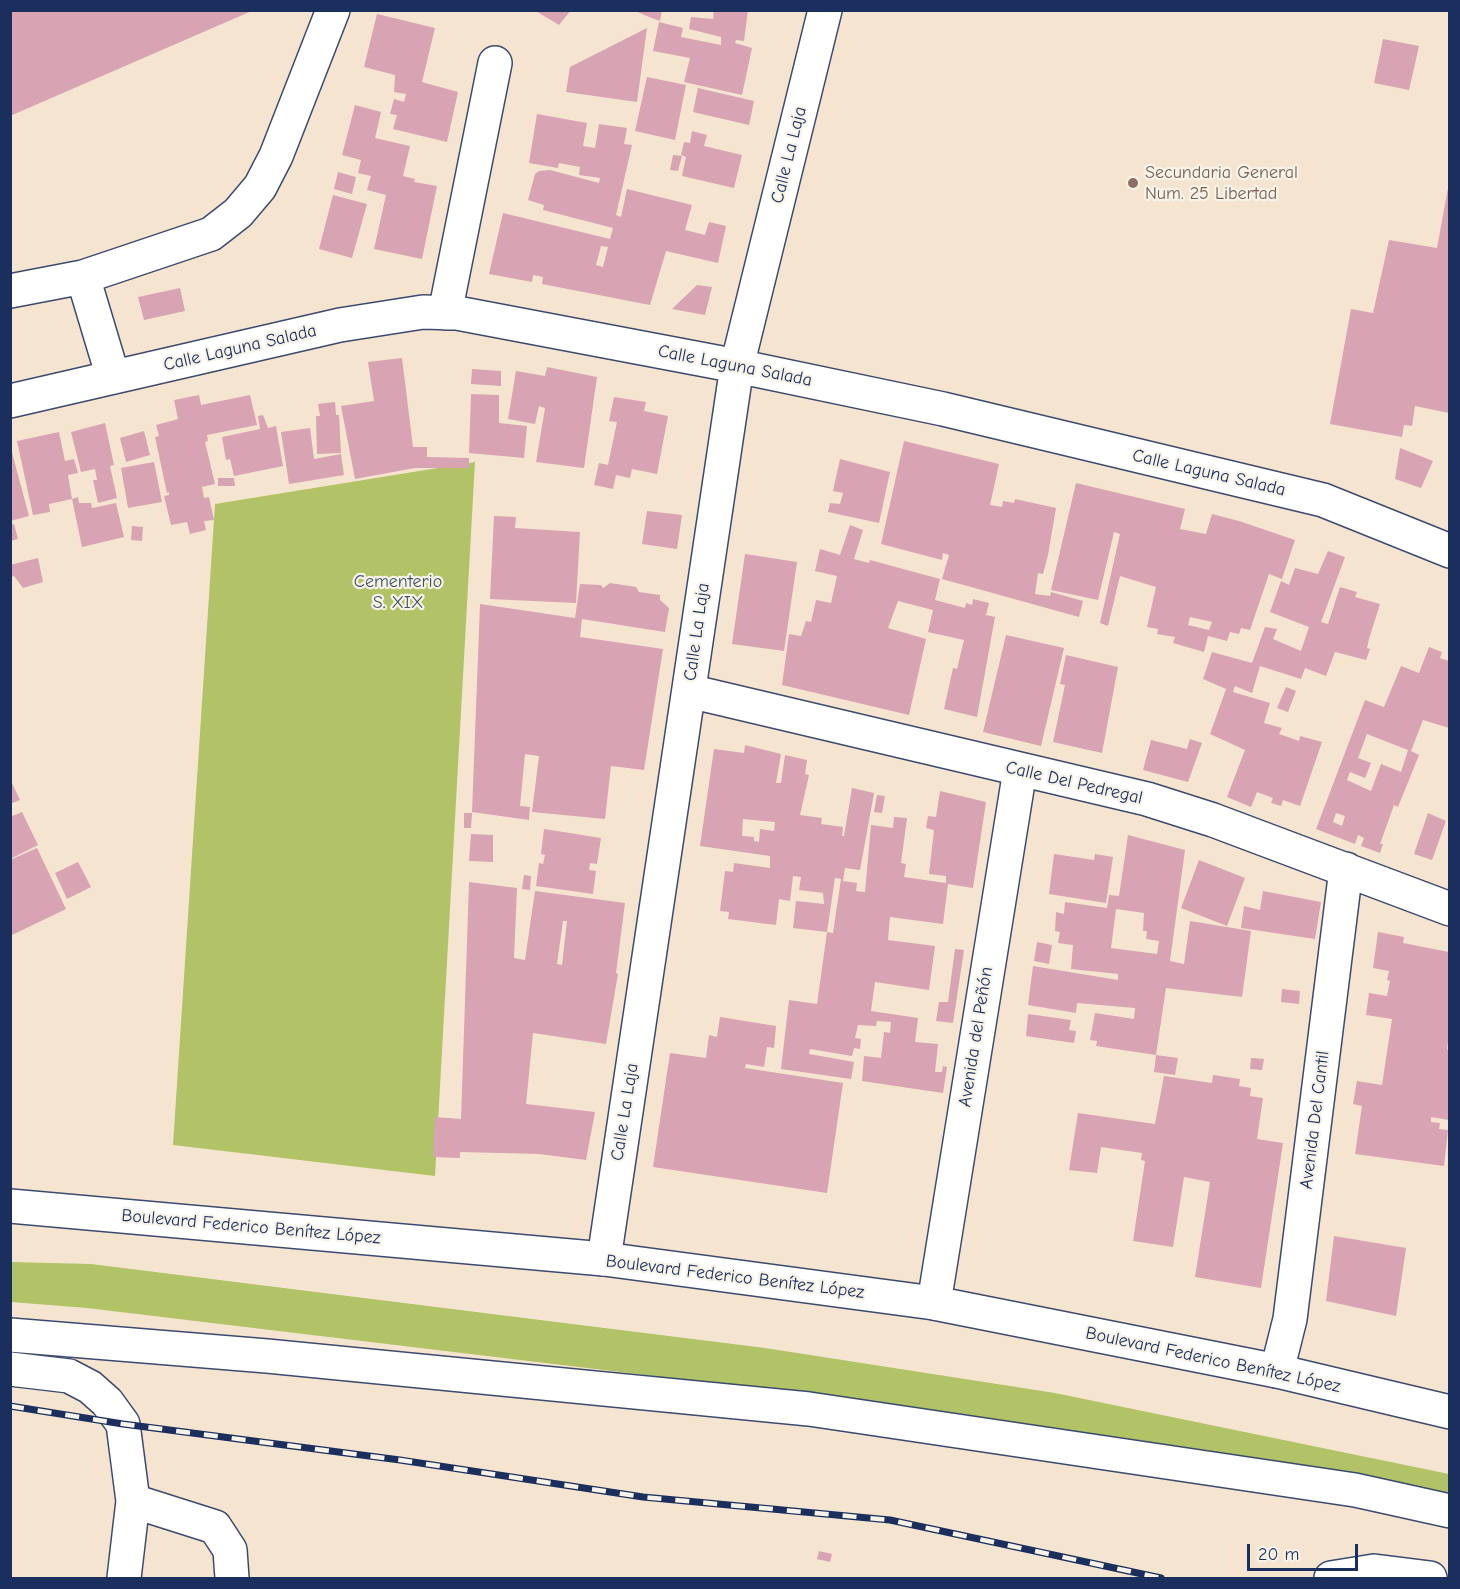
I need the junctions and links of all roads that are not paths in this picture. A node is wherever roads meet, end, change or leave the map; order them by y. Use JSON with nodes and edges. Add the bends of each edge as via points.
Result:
{"nodes":[{"id":1,"x":333,"y":10,"type":"edge"},
{"id":2,"x":825,"y":10,"type":"edge"},
{"id":3,"x":495,"y":63,"type":"dead end"},
{"id":4,"x":83,"y":277,"type":"junction"},
{"id":5,"x":10,"y":291,"type":"edge"},
{"id":6,"x":445,"y":313,"type":"junction"},
{"id":7,"x":737,"y":366,"type":"junction"},
{"id":8,"x":113,"y":377,"type":"junction"},
{"id":9,"x":10,"y":401,"type":"edge"},
{"id":10,"x":1449,"y":551,"type":"edge"},
{"id":11,"x":689,"y":691,"type":"junction"},
{"id":12,"x":1020,"y":770,"type":"junction"},
{"id":13,"x":1346,"y":869,"type":"junction"},
{"id":14,"x":1449,"y":909,"type":"edge"},
{"id":15,"x":10,"y":1206,"type":"edge"},
{"id":16,"x":604,"y":1259,"type":"junction"},
{"id":17,"x":934,"y":1303,"type":"junction"},
{"id":18,"x":10,"y":1335,"type":"edge"},
{"id":19,"x":10,"y":1369,"type":"edge"},
{"id":20,"x":1277,"y":1371,"type":"junction"},
{"id":21,"x":1449,"y":1412,"type":"edge"},
{"id":22,"x":133,"y":1501,"type":"junction"},
{"id":23,"x":1449,"y":1511,"type":"edge"},
{"id":24,"x":124,"y":1578,"type":"edge"},
{"id":25,"x":232,"y":1578,"type":"edge"},
{"id":26,"x":1331,"y":1578,"type":"edge"},
{"id":27,"x":1430,"y":1578,"type":"edge"}],
"edges":[{"from":1,"to":4,"type":"street","via":[[276,156],[260,187],[238,213],[211,234]]},
{"from":2,"to":7,"type":"street","name":"Calle La Laja"},
{"from":3,"to":6,"type":"street"},
{"from":4,"to":5,"type":"street"},
{"from":4,"to":8,"type":"street"},
{"from":6,"to":7,"type":"street","name":"Calle Laguna Salada"},
{"from":6,"to":8,"type":"street","name":"Calle Laguna Salada","via":[[423,312],[340,325]]},
{"from":7,"to":10,"type":"street","name":"Calle Laguna Salada","via":[[942,409],[1323,500]]},
{"from":7,"to":11,"type":"street","name":"Calle La Laja"},
{"from":8,"to":9,"type":"street","name":"Calle Laguna Salada"},
{"from":11,"to":12,"type":"street","name":"Calle Del Pedregal"},
{"from":11,"to":16,"type":"street","name":"Calle La Laja"},
{"from":12,"to":13,"type":"street","name":"Calle Del Pedregal","via":[[1147,799]]},
{"from":12,"to":17,"type":"street","name":"Avenida del Peñón"},
{"from":13,"to":14,"type":"street","name":"Calle Del Pedregal"},
{"from":13,"to":20,"type":"street","name":"Avenida Del Cantil","via":[[1290,1319]]},
{"from":15,"to":16,"type":"street","name":"Boulevard Federico Benítez López"},
{"from":16,"to":17,"type":"street","name":"Boulevard Federico Benítez López"},
{"from":17,"to":20,"type":"street","name":"Boulevard Federico Benítez López"},
{"from":18,"to":23,"type":"street","via":[[809,1408],[1355,1490]]},
{"from":19,"to":22,"type":"street","via":[[69,1376],[107,1402],[123,1424]]},
{"from":20,"to":21,"type":"street","name":"Boulevard Federico Benítez López"},
{"from":22,"to":24,"type":"street"},
{"from":22,"to":25,"type":"street","via":[[215,1527],[230,1550]]},
{"from":26,"to":27,"type":"street","via":[[1374,1571]]}]}
